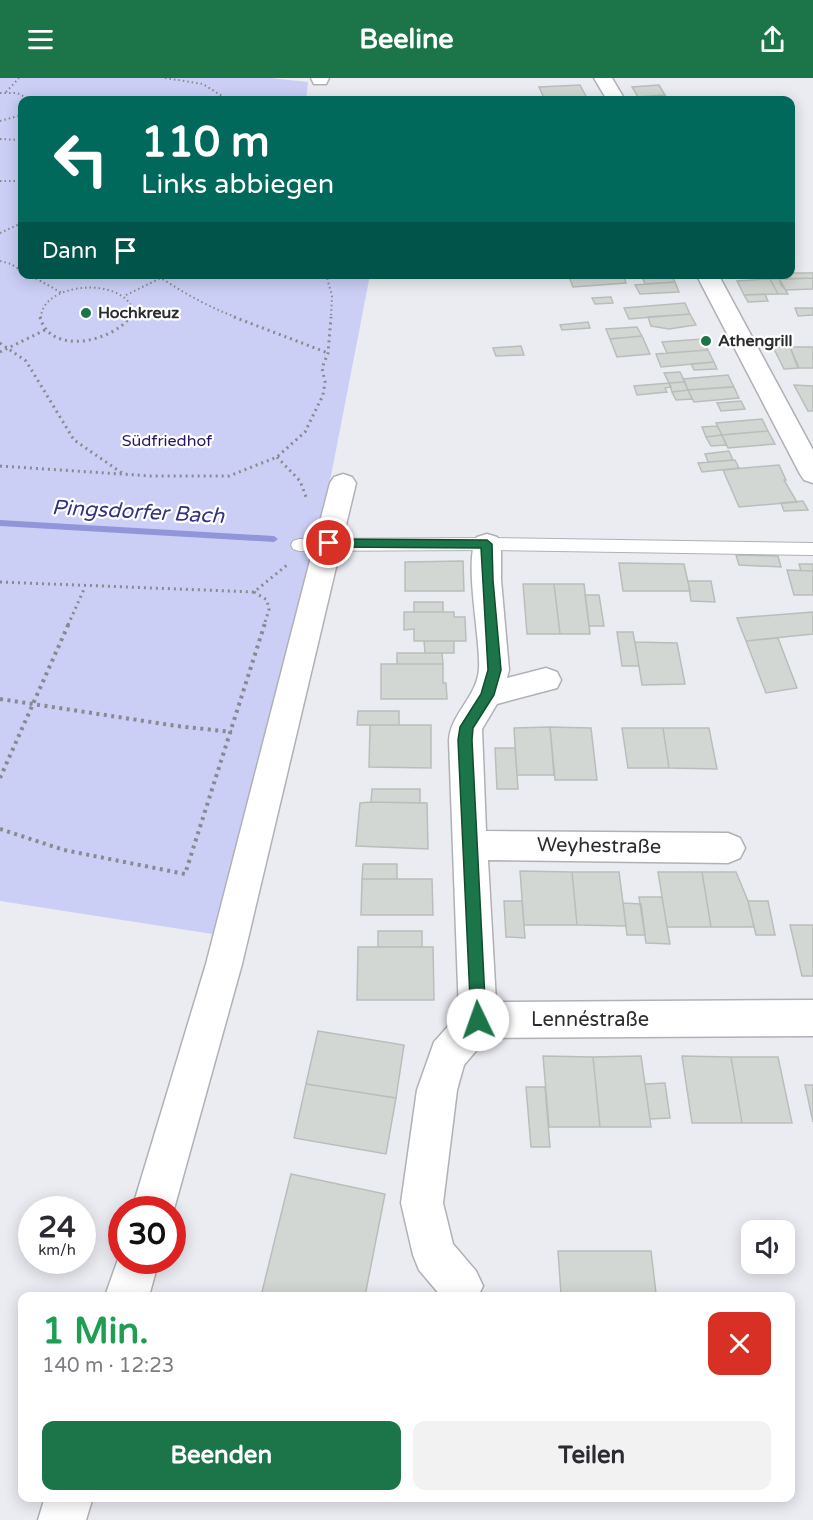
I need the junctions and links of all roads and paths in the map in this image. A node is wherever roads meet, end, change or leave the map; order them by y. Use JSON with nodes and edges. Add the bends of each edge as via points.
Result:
{"nodes":[{"id":1,"x":19,"y":78,"type":"edge"},
{"id":2,"x":165,"y":78,"type":"edge"},
{"id":3,"x":603,"y":78,"type":"edge"},
{"id":4,"x":6,"y":92,"type":"junction"},
{"id":5,"x":0,"y":93,"type":"edge"},
{"id":6,"x":26,"y":96,"type":"edge"},
{"id":7,"x":222,"y":96,"type":"edge"},
{"id":8,"x":614,"y":96,"type":"edge"},
{"id":9,"x":18,"y":116,"type":"edge"},
{"id":10,"x":0,"y":121,"type":"edge"},
{"id":11,"x":0,"y":139,"type":"edge"},
{"id":12,"x":18,"y":140,"type":"edge"},
{"id":13,"x":0,"y":181,"type":"edge"},
{"id":14,"x":18,"y":181,"type":"edge"},
{"id":15,"x":18,"y":225,"type":"edge"},
{"id":16,"x":0,"y":233,"type":"edge"},
{"id":17,"x":0,"y":261,"type":"edge"},
{"id":18,"x":18,"y":268,"type":"edge"},
{"id":19,"x":37,"y":279,"type":"edge"},
{"id":20,"x":159,"y":279,"type":"joint"},
{"id":21,"x":327,"y":279,"type":"edge"},
{"id":22,"x":710,"y":279,"type":"edge"},
{"id":23,"x":62,"y":293,"type":"junction"},
{"id":24,"x":126,"y":295,"type":"junction"},
{"id":25,"x":45,"y":330,"type":"junction"},
{"id":26,"x":0,"y":343,"type":"edge"},
{"id":27,"x":9,"y":348,"type":"junction"},
{"id":28,"x":0,"y":352,"type":"edge"},
{"id":29,"x":328,"y":353,"type":"junction"},
{"id":30,"x":277,"y":457,"type":"junction"},
{"id":31,"x":0,"y":466,"type":"edge"},
{"id":32,"x":124,"y":474,"type":"junction"},
{"id":33,"x":813,"y":474,"type":"edge"},
{"id":34,"x":343,"y":483,"type":"dead end"},
{"id":35,"x":307,"y":498,"type":"dead end"},
{"id":36,"x":314,"y":544,"type":"junction"},
{"id":37,"x":487,"y":544,"type":"junction"},
{"id":38,"x":813,"y":549,"type":"edge"},
{"id":39,"x":0,"y":582,"type":"edge"},
{"id":40,"x":85,"y":587,"type":"junction"},
{"id":41,"x":254,"y":592,"type":"junction"},
{"id":42,"x":546,"y":680,"type":"dead end"},
{"id":43,"x":487,"y":695,"type":"junction"},
{"id":44,"x":0,"y":699,"type":"edge"},
{"id":45,"x":35,"y":704,"type":"junction"},
{"id":46,"x":232,"y":732,"type":"junction"},
{"id":47,"x":0,"y":778,"type":"edge"},
{"id":48,"x":0,"y":829,"type":"edge"},
{"id":49,"x":470,"y":845,"type":"junction"},
{"id":50,"x":728,"y":848,"type":"dead end"},
{"id":51,"x":813,"y":1018,"type":"edge"},
{"id":52,"x":478,"y":1020,"type":"junction"},
{"id":53,"x":157,"y":1196,"type":"edge"},
{"id":54,"x":134,"y":1274,"type":"edge"},
{"id":55,"x":461,"y":1286,"type":"dead end"},
{"id":56,"x":128,"y":1292,"type":"edge"},
{"id":57,"x":67,"y":1502,"type":"edge"},
{"id":58,"x":62,"y":1520,"type":"edge"}],
"edges":[{"from":1,"to":4,"type":"path"},
{"from":2,"to":7,"type":"path","via":[[201,83]]},
{"from":3,"to":8,"type":"street"},
{"from":4,"to":5,"type":"path"},
{"from":4,"to":6,"type":"path"},
{"from":9,"to":10,"type":"path"},
{"from":11,"to":12,"type":"path"},
{"from":13,"to":14,"type":"path"},
{"from":15,"to":16,"type":"path"},
{"from":17,"to":18,"type":"path"},
{"from":19,"to":23,"type":"path"},
{"from":20,"to":24,"type":"path"},
{"from":20,"to":29,"type":"path","via":[[214,309]]},
{"from":21,"to":29,"type":"path","via":[[332,296]]},
{"from":22,"to":33,"type":"street"},
{"from":23,"to":24,"type":"path","via":[[97,287]]},
{"from":23,"to":25,"type":"path","via":[[41,311],[40,321]]},
{"from":24,"to":25,"type":"path","via":[[134,312],[129,322],[104,337],[70,340]]},
{"from":25,"to":27,"type":"path"},
{"from":26,"to":27,"type":"path"},
{"from":27,"to":28,"type":"path"},
{"from":27,"to":32,"type":"path","via":[[26,361],[74,440]]},
{"from":29,"to":30,"type":"path","via":[[321,368],[325,382],[318,409],[305,432]]},
{"from":30,"to":32,"type":"path","via":[[229,476]]},
{"from":30,"to":35,"type":"path","via":[[300,481]]},
{"from":31,"to":32,"type":"path"},
{"from":34,"to":36,"type":"street"},
{"from":36,"to":37,"type":"lane"},
{"from":36,"to":41,"type":"path"},
{"from":36,"to":53,"type":"street","via":[[224,964]]},
{"from":37,"to":38,"type":"lane"},
{"from":37,"to":43,"type":"street","via":[[495,670]]},
{"from":39,"to":40,"type":"path"},
{"from":40,"to":41,"type":"path"},
{"from":40,"to":45,"type":"path"},
{"from":41,"to":46,"type":"path","via":[[267,600],[269,610]]},
{"from":42,"to":43,"type":"street"},
{"from":43,"to":49,"type":"street","via":[[466,727]]},
{"from":44,"to":45,"type":"path"},
{"from":45,"to":46,"type":"path"},
{"from":45,"to":47,"type":"path"},
{"from":46,"to":48,"type":"path","via":[[185,874],[64,850]]},
{"from":49,"to":50,"type":"street","name":"Weyhestraße"},
{"from":49,"to":52,"type":"street"},
{"from":51,"to":52,"type":"street","name":"Lennéstraße"},
{"from":52,"to":55,"type":"street","via":[[448,1055],[437,1090],[422,1203],[434,1255]]},
{"from":54,"to":56,"type":"street"},
{"from":57,"to":58,"type":"street"}]}
